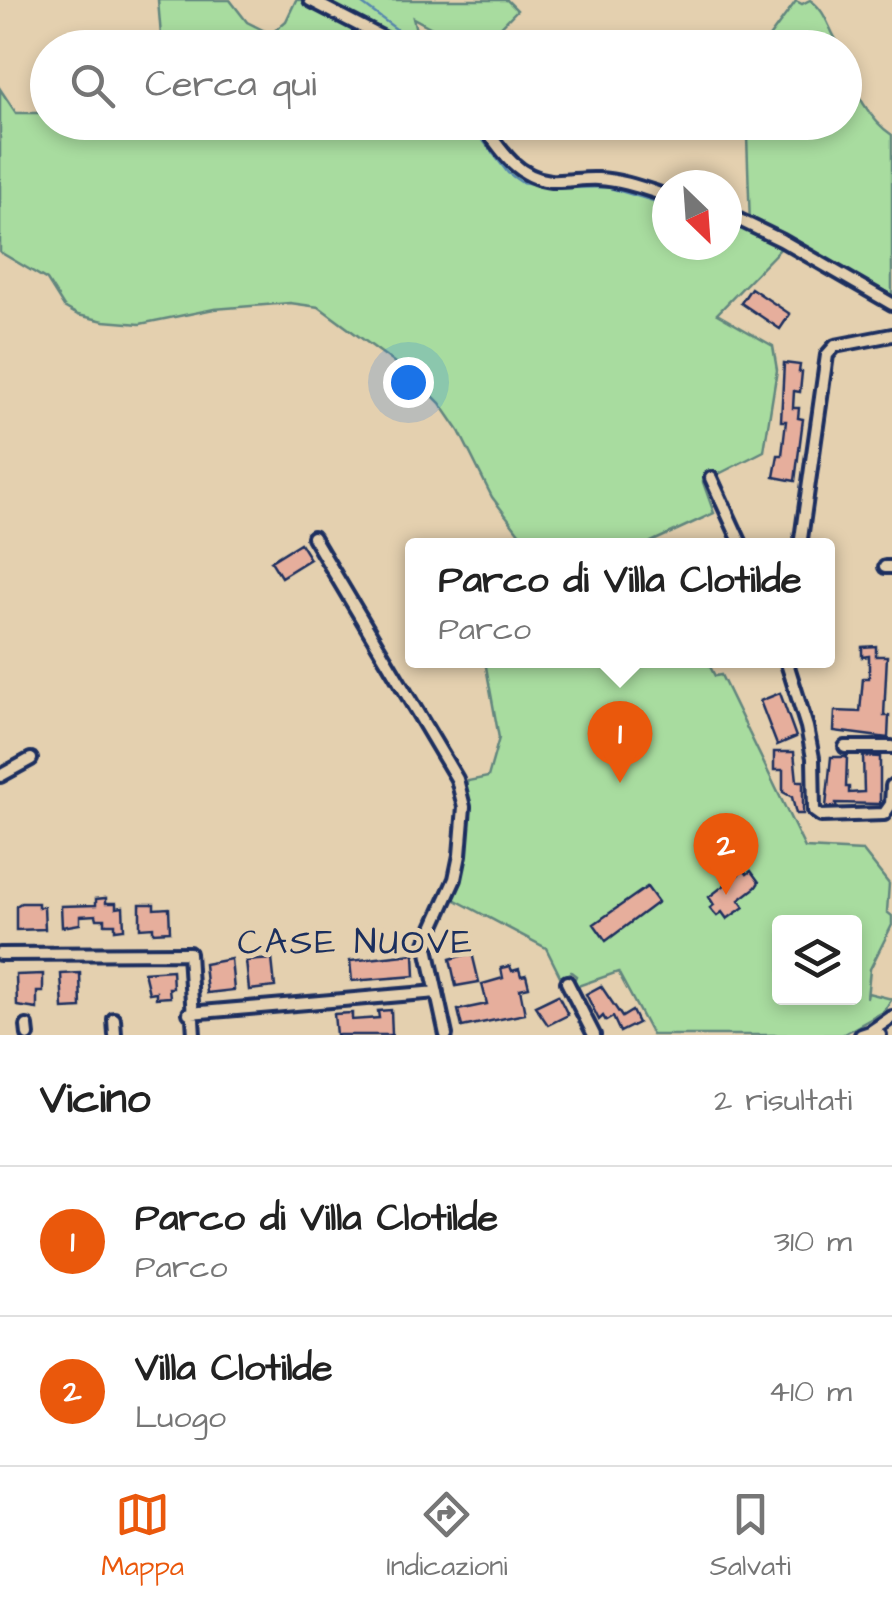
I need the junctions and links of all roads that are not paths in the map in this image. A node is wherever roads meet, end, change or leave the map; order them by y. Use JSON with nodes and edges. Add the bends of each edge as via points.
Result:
{"nodes":[{"id":1,"x":310,"y":0,"type":"edge"},
{"id":2,"x":369,"y":30,"type":"edge"},
{"id":3,"x":493,"y":140,"type":"edge"},
{"id":4,"x":652,"y":191,"type":"edge"},
{"id":5,"x":742,"y":221,"type":"edge"},
{"id":6,"x":892,"y":304,"type":"edge"},
{"id":7,"x":892,"y":335,"type":"edge"},
{"id":8,"x":712,"y":478,"type":"dead end"},
{"id":9,"x":313,"y":537,"type":"dead end"},
{"id":10,"x":738,"y":538,"type":"edge"},
{"id":11,"x":801,"y":538,"type":"edge"},
{"id":12,"x":788,"y":668,"type":"edge"},
{"id":13,"x":845,"y":747,"type":"dead end"},
{"id":14,"x":892,"y":747,"type":"edge"},
{"id":15,"x":32,"y":759,"type":"dead end"},
{"id":16,"x":0,"y":776,"type":"edge"},
{"id":17,"x":892,"y":786,"type":"edge"},
{"id":18,"x":0,"y":954,"type":"edge"},
{"id":19,"x":567,"y":982,"type":"dead end"},
{"id":20,"x":437,"y":992,"type":"junction"},
{"id":21,"x":190,"y":1013,"type":"junction"},
{"id":22,"x":892,"y":1017,"type":"edge"},
{"id":23,"x":114,"y":1020,"type":"dead end"},
{"id":24,"x":870,"y":1034,"type":"edge"},
{"id":25,"x":115,"y":1035,"type":"edge"},
{"id":26,"x":194,"y":1035,"type":"edge"},
{"id":27,"x":446,"y":1035,"type":"edge"},
{"id":28,"x":594,"y":1035,"type":"edge"}],
"edges":[{"from":1,"to":2,"type":"street"},
{"from":3,"to":4,"type":"street","via":[[524,172],[547,181],[598,179]]},
{"from":5,"to":6,"type":"street"},
{"from":7,"to":11,"type":"street","via":[[835,346],[827,356]]},
{"from":8,"to":10,"type":"street"},
{"from":9,"to":20,"type":"street","via":[[462,794],[454,880],[426,942]]},
{"from":12,"to":17,"type":"street","via":[[813,758],[814,812],[884,814]]},
{"from":13,"to":14,"type":"street"},
{"from":15,"to":16,"type":"street"},
{"from":18,"to":21,"type":"street","via":[[189,953]]},
{"from":19,"to":28,"type":"street"},
{"from":20,"to":21,"type":"street"},
{"from":20,"to":27,"type":"street"},
{"from":21,"to":26,"type":"street"},
{"from":22,"to":24,"type":"street"},
{"from":23,"to":25,"type":"street"}]}
